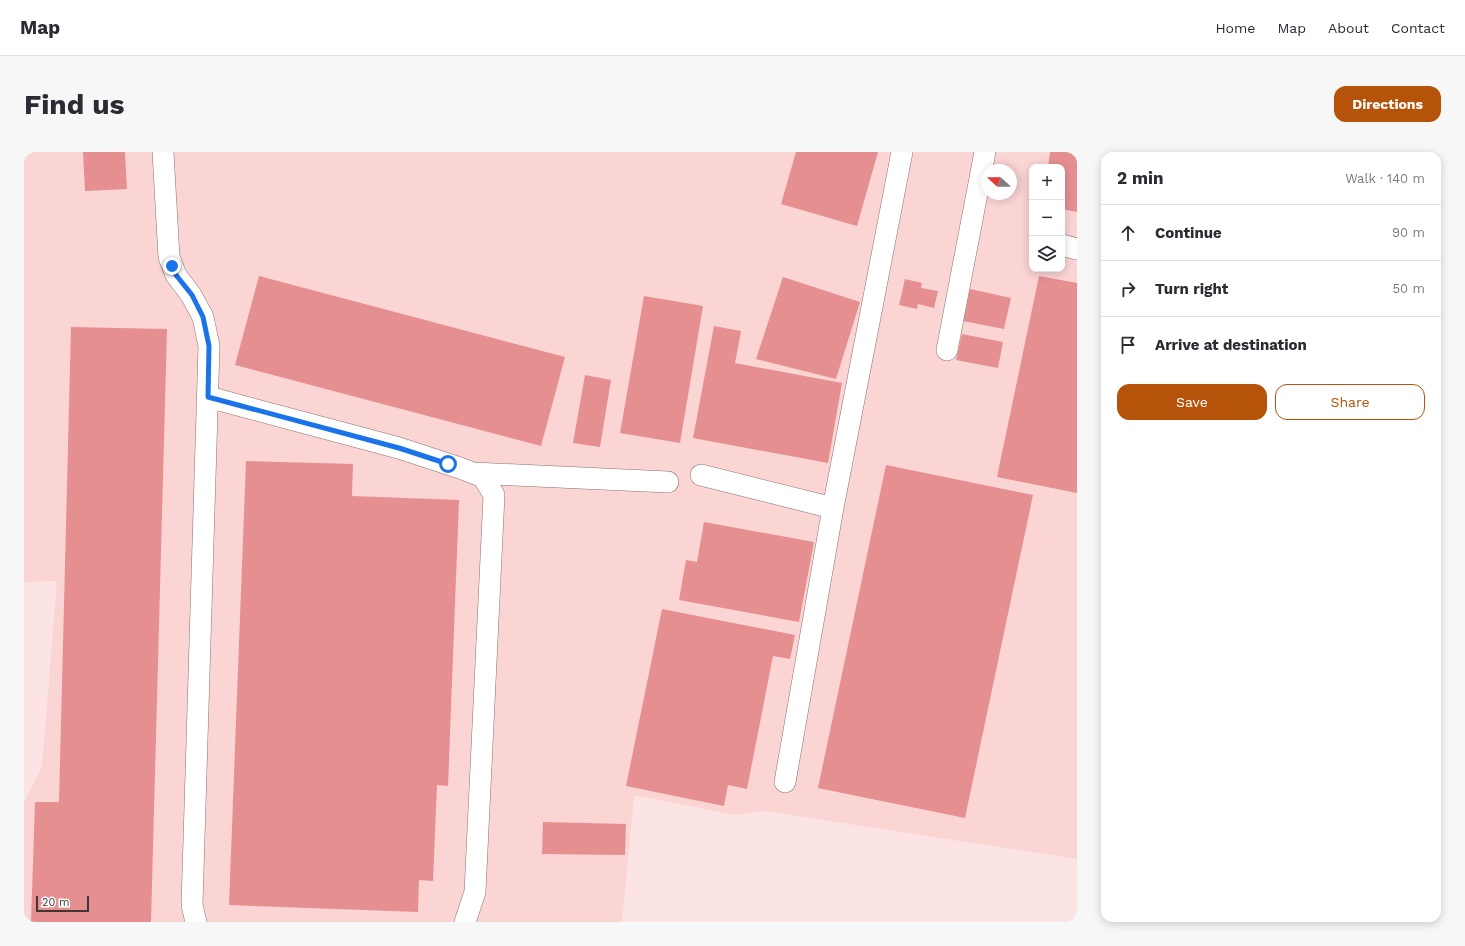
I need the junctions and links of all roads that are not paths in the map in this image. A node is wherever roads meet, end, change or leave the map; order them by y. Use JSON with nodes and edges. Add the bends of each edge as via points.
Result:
{"nodes":[{"id":1,"x":163,"y":152,"type":"edge"},
{"id":2,"x":902,"y":152,"type":"edge"},
{"id":3,"x":985,"y":152,"type":"edge"},
{"id":4,"x":1065,"y":246,"type":"edge"},
{"id":5,"x":1077,"y":248,"type":"edge"},
{"id":6,"x":947,"y":350,"type":"dead end"},
{"id":7,"x":208,"y":397,"type":"junction"},
{"id":8,"x":473,"y":473,"type":"junction"},
{"id":9,"x":701,"y":475,"type":"dead end"},
{"id":10,"x":668,"y":482,"type":"dead end"},
{"id":11,"x":833,"y":508,"type":"junction"},
{"id":12,"x":785,"y":782,"type":"dead end"},
{"id":13,"x":196,"y":922,"type":"edge"},
{"id":14,"x":465,"y":922,"type":"edge"}],
"edges":[{"from":1,"to":7,"type":"street","via":[[169,257],[176,275],[192,295],[203,317],[209,346]]},
{"from":2,"to":11,"type":"street"},
{"from":3,"to":6,"type":"street"},
{"from":4,"to":5,"type":"street"},
{"from":7,"to":8,"type":"street","via":[[399,448]]},
{"from":7,"to":13,"type":"street","via":[[192,905]]},
{"from":8,"to":10,"type":"street"},
{"from":8,"to":14,"type":"street","via":[[483,477],[494,495],[475,892]]},
{"from":9,"to":11,"type":"street"},
{"from":11,"to":12,"type":"street"}]}
